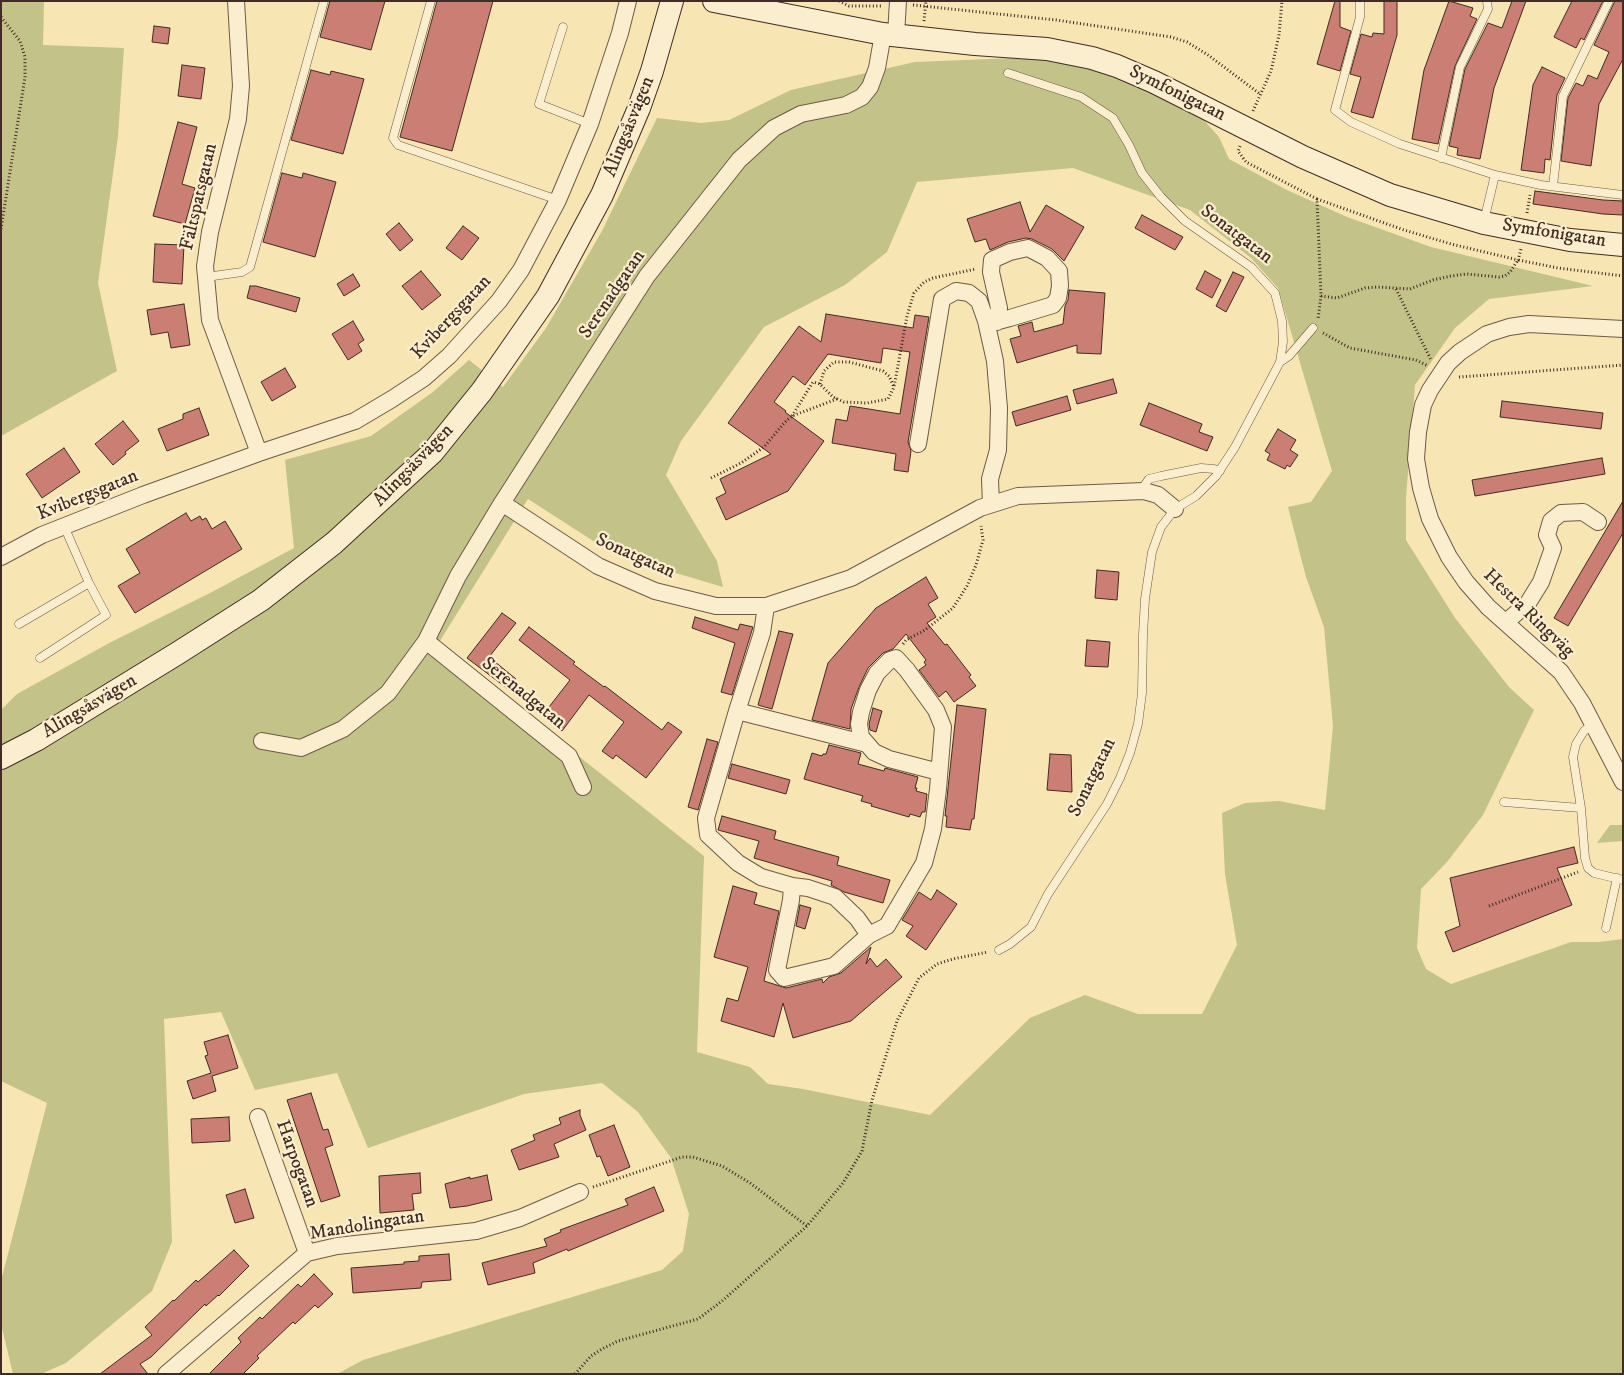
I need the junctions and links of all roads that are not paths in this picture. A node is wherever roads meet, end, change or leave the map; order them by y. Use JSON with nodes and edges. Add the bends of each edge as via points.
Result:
{"nodes":[{"id":1,"x":236,"y":1,"type":"edge"},
{"id":2,"x":324,"y":1,"type":"edge"},
{"id":3,"x":430,"y":1,"type":"edge"},
{"id":4,"x":628,"y":1,"type":"edge"},
{"id":5,"x":672,"y":1,"type":"edge"},
{"id":6,"x":714,"y":1,"type":"edge"},
{"id":7,"x":1360,"y":1,"type":"edge"},
{"id":8,"x":1487,"y":1,"type":"edge"},
{"id":9,"x":1609,"y":1,"type":"edge"},
{"id":10,"x":898,"y":3,"type":"edge"},
{"id":11,"x":563,"y":27,"type":"dead end"},
{"id":12,"x":890,"y":34,"type":"junction"},
{"id":13,"x":1008,"y":73,"type":"dead end"},
{"id":14,"x":590,"y":124,"type":"junction"},
{"id":15,"x":1441,"y":158,"type":"junction"},
{"id":16,"x":1495,"y":175,"type":"junction"},
{"id":17,"x":1553,"y":186,"type":"junction"},
{"id":18,"x":1623,"y":195,"type":"edge"},
{"id":19,"x":558,"y":200,"type":"junction"},
{"id":20,"x":1484,"y":223,"type":"junction"},
{"id":21,"x":1623,"y":245,"type":"edge"},
{"id":22,"x":206,"y":277,"type":"junction"},
{"id":23,"x":992,"y":323,"type":"junction"},
{"id":24,"x":1313,"y":328,"type":"road end"},
{"id":25,"x":1623,"y":329,"type":"edge"},
{"id":26,"x":1280,"y":362,"type":"junction"},
{"id":27,"x":918,"y":444,"type":"dead end"},
{"id":28,"x":259,"y":453,"type":"junction"},
{"id":29,"x":1220,"y":471,"type":"junction"},
{"id":30,"x":1140,"y":491,"type":"junction"},
{"id":31,"x":502,"y":503,"type":"junction"},
{"id":32,"x":985,"y":506,"type":"junction"},
{"id":33,"x":1175,"y":509,"type":"junction"},
{"id":34,"x":1598,"y":522,"type":"dead end"},
{"id":35,"x":64,"y":526,"type":"junction"},
{"id":36,"x":1,"y":557,"type":"edge"},
{"id":37,"x":89,"y":583,"type":"junction"},
{"id":38,"x":766,"y":606,"type":"junction"},
{"id":39,"x":1506,"y":622,"type":"junction"},
{"id":40,"x":19,"y":624,"type":"dead end"},
{"id":41,"x":426,"y":641,"type":"junction"},
{"id":42,"x":40,"y":658,"type":"dead end"},
{"id":43,"x":737,"y":710,"type":"junction"},
{"id":44,"x":1593,"y":724,"type":"junction"},
{"id":45,"x":262,"y":741,"type":"dead end"},
{"id":46,"x":867,"y":744,"type":"junction"},
{"id":47,"x":1,"y":758,"type":"edge"},
{"id":48,"x":939,"y":772,"type":"junction"},
{"id":49,"x":1623,"y":782,"type":"edge"},
{"id":50,"x":583,"y":787,"type":"dead end"},
{"id":51,"x":1504,"y":802,"type":"dead end"},
{"id":52,"x":1581,"y":808,"type":"junction"},
{"id":53,"x":1620,"y":879,"type":"edge"},
{"id":54,"x":792,"y":886,"type":"junction"},
{"id":55,"x":1606,"y":928,"type":"dead end"},
{"id":56,"x":869,"y":935,"type":"junction"},
{"id":57,"x":998,"y":950,"type":"road end"},
{"id":58,"x":258,"y":1117,"type":"dead end"},
{"id":59,"x":580,"y":1192,"type":"road end"},
{"id":60,"x":307,"y":1253,"type":"junction"},
{"id":61,"x":166,"y":1374,"type":"edge"}],
"edges":[{"from":1,"to":22,"type":"street","name":"Fältspatsgatan","via":[[240,86],[238,120],[210,232]]},
{"from":2,"to":22,"type":"lane","via":[[250,267],[242,272]]},
{"from":3,"to":19,"type":"lane","via":[[393,138],[398,145]]},
{"from":4,"to":14,"type":"street","name":"Kvibergsgatan"},
{"from":5,"to":47,"type":"main road","name":"Alingsåsvägen","via":[[639,108],[602,195],[548,296],[482,391],[432,454],[334,543],[261,600],[171,658]]},
{"from":6,"to":12,"type":"main road","name":"Symfonigatan"},
{"from":7,"to":15,"type":"lane","via":[[1360,17],[1335,110],[1351,122],[1392,141]]},
{"from":8,"to":15,"type":"lane","via":[[1488,9],[1460,67]]},
{"from":9,"to":17,"type":"lane","via":[[1563,96]]},
{"from":10,"to":12,"type":"street","name":"Serenadgatan"},
{"from":11,"to":14,"type":"lane","via":[[539,104]]},
{"from":12,"to":20,"type":"main road","name":"Symfonigatan","via":[[1047,49],[1118,66],[1342,175],[1390,194]]},
{"from":12,"to":31,"type":"street","name":"Serenadgatan","via":[[870,87],[862,97],[846,105],[801,114],[787,121],[774,128],[739,160],[647,276]]},
{"from":13,"to":26,"type":"lane","name":"Sonatgatan","via":[[1081,97],[1113,118],[1142,173],[1161,198],[1185,221],[1251,267],[1275,293],[1282,320]]},
{"from":14,"to":19,"type":"street","name":"Kvibergsgatan"},
{"from":15,"to":16,"type":"lane"},
{"from":16,"to":17,"type":"lane"},
{"from":16,"to":20,"type":"lane"},
{"from":17,"to":18,"type":"lane"},
{"from":19,"to":28,"type":"street","name":"Kvibergsgatan","via":[[521,270],[499,301],[449,356],[424,378],[355,421]]},
{"from":20,"to":21,"type":"main road","name":"Symfonigatan","via":[[1570,240]]},
{"from":22,"to":28,"type":"street","name":"Fältspatsgatan","via":[[210,320]]},
{"from":23,"to":23,"type":"street","via":[[1053,304],[1058,298],[1059,271],[1047,258],[1028,248],[992,260],[998,308]]},
{"from":23,"to":27,"type":"street","via":[[969,293],[956,291],[942,299]]},
{"from":23,"to":32,"type":"street","via":[[999,408],[998,450]]},
{"from":24,"to":26,"type":"lane"},
{"from":25,"to":39,"type":"street","name":"Hestra Ringväg","via":[[1529,324],[1487,334],[1448,364],[1423,405],[1416,459],[1430,519],[1466,582]]},
{"from":26,"to":29,"type":"lane","name":"Sonatgatan"},
{"from":28,"to":35,"type":"street","name":"Kvibergsgatan"},
{"from":29,"to":30,"type":"lane","via":[[1201,468],[1162,476],[1150,479]]},
{"from":29,"to":33,"type":"lane","name":"Sonatgatan","via":[[1196,496]]},
{"from":30,"to":32,"type":"street","name":"Sonatgatan","via":[[1018,496]]},
{"from":30,"to":33,"type":"street","name":"Sonatgatan","via":[[1158,495]]},
{"from":31,"to":38,"type":"street","name":"Sonatgatan","via":[[598,566],[655,591],[716,606]]},
{"from":31,"to":41,"type":"street","name":"Serenadgatan","via":[[458,576]]},
{"from":32,"to":38,"type":"street","name":"Sonatgatan","via":[[851,578]]},
{"from":33,"to":57,"type":"lane","name":"Sonatgatan","via":[[1161,527],[1152,552],[1143,635],[1142,693],[1130,753],[1107,804],[1062,870],[1031,927]]},
{"from":34,"to":39,"type":"street","via":[[1583,512],[1561,513],[1551,521],[1547,535],[1553,548],[1541,582],[1528,603]]},
{"from":35,"to":36,"type":"street","name":"Kvibergsgatan"},
{"from":35,"to":37,"type":"lane"},
{"from":37,"to":40,"type":"lane"},
{"from":37,"to":42,"type":"lane","via":[[106,615]]},
{"from":38,"to":43,"type":"street","via":[[762,633]]},
{"from":39,"to":44,"type":"street","name":"Hestra Ringväg","via":[[1561,672]]},
{"from":41,"to":45,"type":"street","name":"Serenadgatan","via":[[388,693],[343,729],[301,748]]},
{"from":41,"to":50,"type":"street","name":"Serenadgatan","via":[[569,756]]},
{"from":43,"to":46,"type":"street"},
{"from":43,"to":54,"type":"street","via":[[706,818],[708,835],[738,863],[761,877]]},
{"from":44,"to":49,"type":"street","name":"Hestra Ringväg"},
{"from":44,"to":52,"type":"lane","via":[[1576,744],[1573,757]]},
{"from":46,"to":48,"type":"street","via":[[874,752],[889,759]]},
{"from":46,"to":48,"type":"street","via":[[861,737],[861,712],[877,673],[896,658],[936,710],[943,727]]},
{"from":48,"to":56,"type":"street","via":[[933,829],[924,863],[887,926]]},
{"from":51,"to":52,"type":"lane"},
{"from":52,"to":53,"type":"lane","via":[[1588,868],[1594,873]]},
{"from":53,"to":55,"type":"lane"},
{"from":54,"to":56,"type":"street","via":[[835,897]]},
{"from":54,"to":56,"type":"street","via":[[777,970],[784,978],[834,966]]},
{"from":58,"to":60,"type":"street","name":"Harpogatan"},
{"from":59,"to":60,"type":"street","name":"Mandolingatan","via":[[520,1218],[476,1231],[337,1246]]},
{"from":60,"to":61,"type":"street","name":"Mandolingatan"}]}
